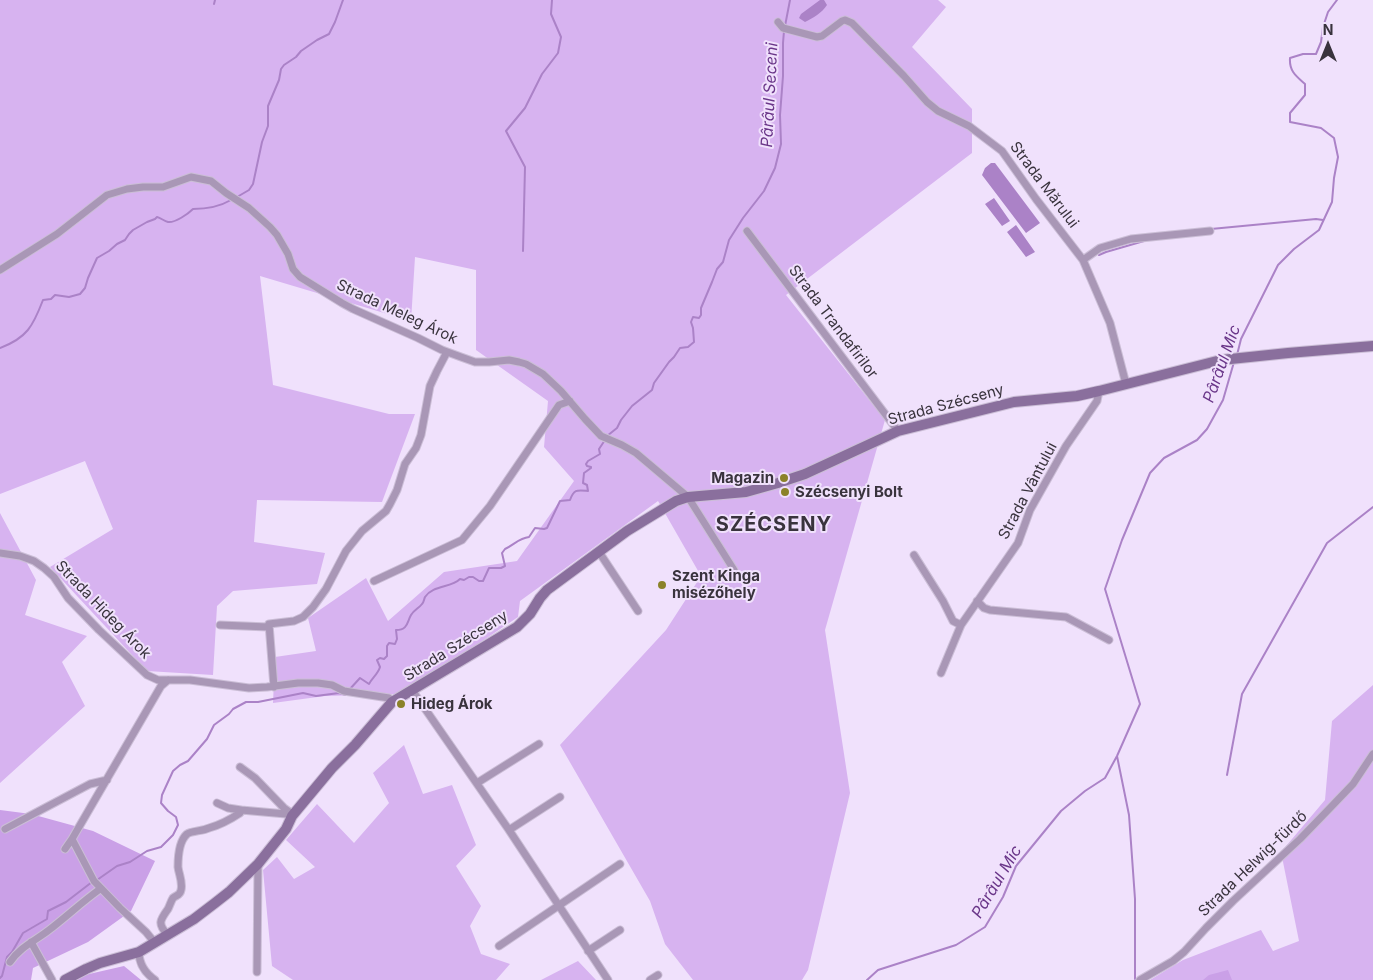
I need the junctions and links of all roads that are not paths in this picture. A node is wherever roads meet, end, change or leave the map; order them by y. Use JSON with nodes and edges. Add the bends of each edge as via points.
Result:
{"nodes":[{"id":1,"x":778,"y":22,"type":"dead end"},
{"id":2,"x":747,"y":231,"type":"dead end"},
{"id":3,"x":1210,"y":232,"type":"dead end"},
{"id":4,"x":1083,"y":260,"type":"junction"},
{"id":5,"x":0,"y":270,"type":"edge"},
{"id":6,"x":1373,"y":346,"type":"edge"},
{"id":7,"x":448,"y":352,"type":"junction"},
{"id":8,"x":1126,"y":384,"type":"junction"},
{"id":9,"x":1099,"y":391,"type":"junction"},
{"id":10,"x":570,"y":401,"type":"junction"},
{"id":11,"x":898,"y":431,"type":"junction"},
{"id":12,"x":688,"y":497,"type":"junction"},
{"id":13,"x":599,"y":552,"type":"junction"},
{"id":14,"x":0,"y":554,"type":"edge"},
{"id":15,"x":914,"y":555,"type":"dead end"},
{"id":16,"x":734,"y":570,"type":"dead end"},
{"id":17,"x":374,"y":581,"type":"dead end"},
{"id":18,"x":977,"y":601,"type":"junction"},
{"id":19,"x":638,"y":611,"type":"dead end"},
{"id":20,"x":220,"y":625,"type":"dead end"},
{"id":21,"x":961,"y":625,"type":"junction"},
{"id":22,"x":268,"y":627,"type":"junction"},
{"id":23,"x":1108,"y":640,"type":"dead end"},
{"id":24,"x":941,"y":673,"type":"dead end"},
{"id":25,"x":168,"y":680,"type":"junction"},
{"id":26,"x":274,"y":687,"type":"junction"},
{"id":27,"x":412,"y":690,"type":"junction"},
{"id":28,"x":392,"y":702,"type":"junction"},
{"id":29,"x":539,"y":744,"type":"dead end"},
{"id":30,"x":1373,"y":754,"type":"edge"},
{"id":31,"x":240,"y":767,"type":"dead end"},
{"id":32,"x":107,"y":780,"type":"junction"},
{"id":33,"x":477,"y":783,"type":"junction"},
{"id":34,"x":560,"y":796,"type":"dead end"},
{"id":35,"x":217,"y":803,"type":"dead end"},
{"id":36,"x":241,"y":810,"type":"junction"},
{"id":37,"x":291,"y":815,"type":"junction"},
{"id":38,"x":5,"y":829,"type":"dead end"},
{"id":39,"x":508,"y":830,"type":"junction"},
{"id":40,"x":72,"y":839,"type":"junction"},
{"id":41,"x":64,"y":849,"type":"dead end"},
{"id":42,"x":258,"y":864,"type":"junction"},
{"id":43,"x":620,"y":864,"type":"dead end"},
{"id":44,"x":100,"y":889,"type":"junction"},
{"id":45,"x":559,"y":906,"type":"junction"},
{"id":46,"x":620,"y":930,"type":"dead end"},
{"id":47,"x":168,"y":935,"type":"junction"},
{"id":48,"x":31,"y":942,"type":"junction"},
{"id":49,"x":155,"y":943,"type":"junction"},
{"id":50,"x":499,"y":946,"type":"dead end"},
{"id":51,"x":588,"y":951,"type":"junction"},
{"id":52,"x":139,"y":952,"type":"junction"},
{"id":53,"x":10,"y":962,"type":"dead end"},
{"id":54,"x":257,"y":972,"type":"dead end"},
{"id":55,"x":658,"y":975,"type":"dead end"},
{"id":56,"x":52,"y":980,"type":"edge"},
{"id":57,"x":65,"y":980,"type":"edge"},
{"id":58,"x":155,"y":980,"type":"edge"},
{"id":59,"x":608,"y":980,"type":"edge"},
{"id":60,"x":650,"y":980,"type":"edge"},
{"id":61,"x":1140,"y":980,"type":"edge"}],
"edges":[{"from":1,"to":4,"type":"street","name":"Strada Mărului","via":[[785,28],[815,37],[820,37],[842,21],[852,23],[927,102],[969,126],[1002,151]]},
{"from":2,"to":11,"type":"street","name":"Strada Trandafirilor"},
{"from":3,"to":4,"type":"street","via":[[1131,239],[1100,248]]},
{"from":4,"to":8,"type":"street","name":"Strada Mărului","via":[[1110,323]]},
{"from":5,"to":7,"type":"street","name":"Strada Meleg Árok","via":[[56,234],[107,195],[141,187],[160,187],[191,178],[211,181],[270,226],[300,277],[353,309]]},
{"from":6,"to":8,"type":"street","name":"Strada Szécseny","via":[[1221,360]]},
{"from":7,"to":10,"type":"street","name":"Strada Meleg Árok","via":[[475,362],[509,360],[526,364],[543,374]]},
{"from":7,"to":22,"type":"street","via":[[430,386],[416,448],[405,464],[386,511],[362,531],[346,551],[326,590],[303,617],[269,624]]},
{"from":8,"to":9,"type":"street","name":"Strada Szécseny"},
{"from":9,"to":11,"type":"street","name":"Strada Szécseny","via":[[1014,402]]},
{"from":9,"to":18,"type":"street","name":"Strada Vântului","via":[[1097,401],[1066,446],[1030,510],[1018,543]]},
{"from":10,"to":12,"type":"street","name":"Strada Meleg Árok","via":[[605,438],[636,453]]},
{"from":10,"to":17,"type":"street","via":[[559,405],[490,506],[462,540]]},
{"from":11,"to":12,"type":"street","name":"Strada Szécseny","via":[[778,483],[746,492]]},
{"from":12,"to":13,"type":"street","name":"Strada Szécseny","via":[[669,504]]},
{"from":12,"to":16,"type":"street","name":"Strada Meleg Árok"},
{"from":13,"to":19,"type":"street"},
{"from":13,"to":27,"type":"street","name":"Strada Szécseny","via":[[547,590],[517,627]]},
{"from":14,"to":25,"type":"street","name":"Strada Hideg Árok","via":[[20,556],[44,568],[68,598],[147,675]]},
{"from":15,"to":21,"type":"street","via":[[953,621]]},
{"from":18,"to":21,"type":"street","name":"Strada Vântului"},
{"from":18,"to":23,"type":"street","via":[[990,610],[1066,616]]},
{"from":20,"to":22,"type":"street"},
{"from":21,"to":24,"type":"street","name":"Strada Vântului"},
{"from":22,"to":26,"type":"street"},
{"from":25,"to":26,"type":"street","name":"Strada Hideg Árok","via":[[249,688]]},
{"from":25,"to":32,"type":"street","via":[[156,693]]},
{"from":26,"to":28,"type":"street","name":"Strada Hideg Árok","via":[[318,683],[389,698]]},
{"from":27,"to":28,"type":"street","name":"Strada Szécseny"},
{"from":27,"to":33,"type":"street"},
{"from":28,"to":37,"type":"street","name":"Strada Szécseny"},
{"from":29,"to":33,"type":"street"},
{"from":30,"to":61,"type":"street","name":"Strada Helwig-fürdő","via":[[1353,784],[1184,952]]},
{"from":31,"to":37,"type":"street"},
{"from":32,"to":38,"type":"street","via":[[90,784]]},
{"from":32,"to":40,"type":"street"},
{"from":33,"to":39,"type":"street"},
{"from":34,"to":39,"type":"street"},
{"from":35,"to":36,"type":"street"},
{"from":36,"to":37,"type":"street"},
{"from":36,"to":47,"type":"street","via":[[224,822],[190,832],[183,838],[178,868],[180,892],[160,923]]},
{"from":37,"to":42,"type":"street","name":"Strada Szécseny","via":[[286,830]]},
{"from":39,"to":45,"type":"street"},
{"from":40,"to":41,"type":"street"},
{"from":40,"to":44,"type":"street"},
{"from":42,"to":47,"type":"street","name":"Strada Szécseny","via":[[230,892]]},
{"from":42,"to":54,"type":"street"},
{"from":43,"to":45,"type":"street"},
{"from":44,"to":48,"type":"street"},
{"from":44,"to":49,"type":"street"},
{"from":45,"to":50,"type":"street"},
{"from":45,"to":51,"type":"street"},
{"from":46,"to":51,"type":"street"},
{"from":47,"to":49,"type":"street","name":"Strada Szécseny"},
{"from":48,"to":53,"type":"street"},
{"from":48,"to":56,"type":"street"},
{"from":49,"to":52,"type":"street","name":"Strada Szécseny"},
{"from":51,"to":59,"type":"street"},
{"from":52,"to":57,"type":"street","name":"Strada Szécseny","via":[[86,968]]},
{"from":52,"to":58,"type":"street","via":[[142,966]]},
{"from":55,"to":60,"type":"street"}]}
